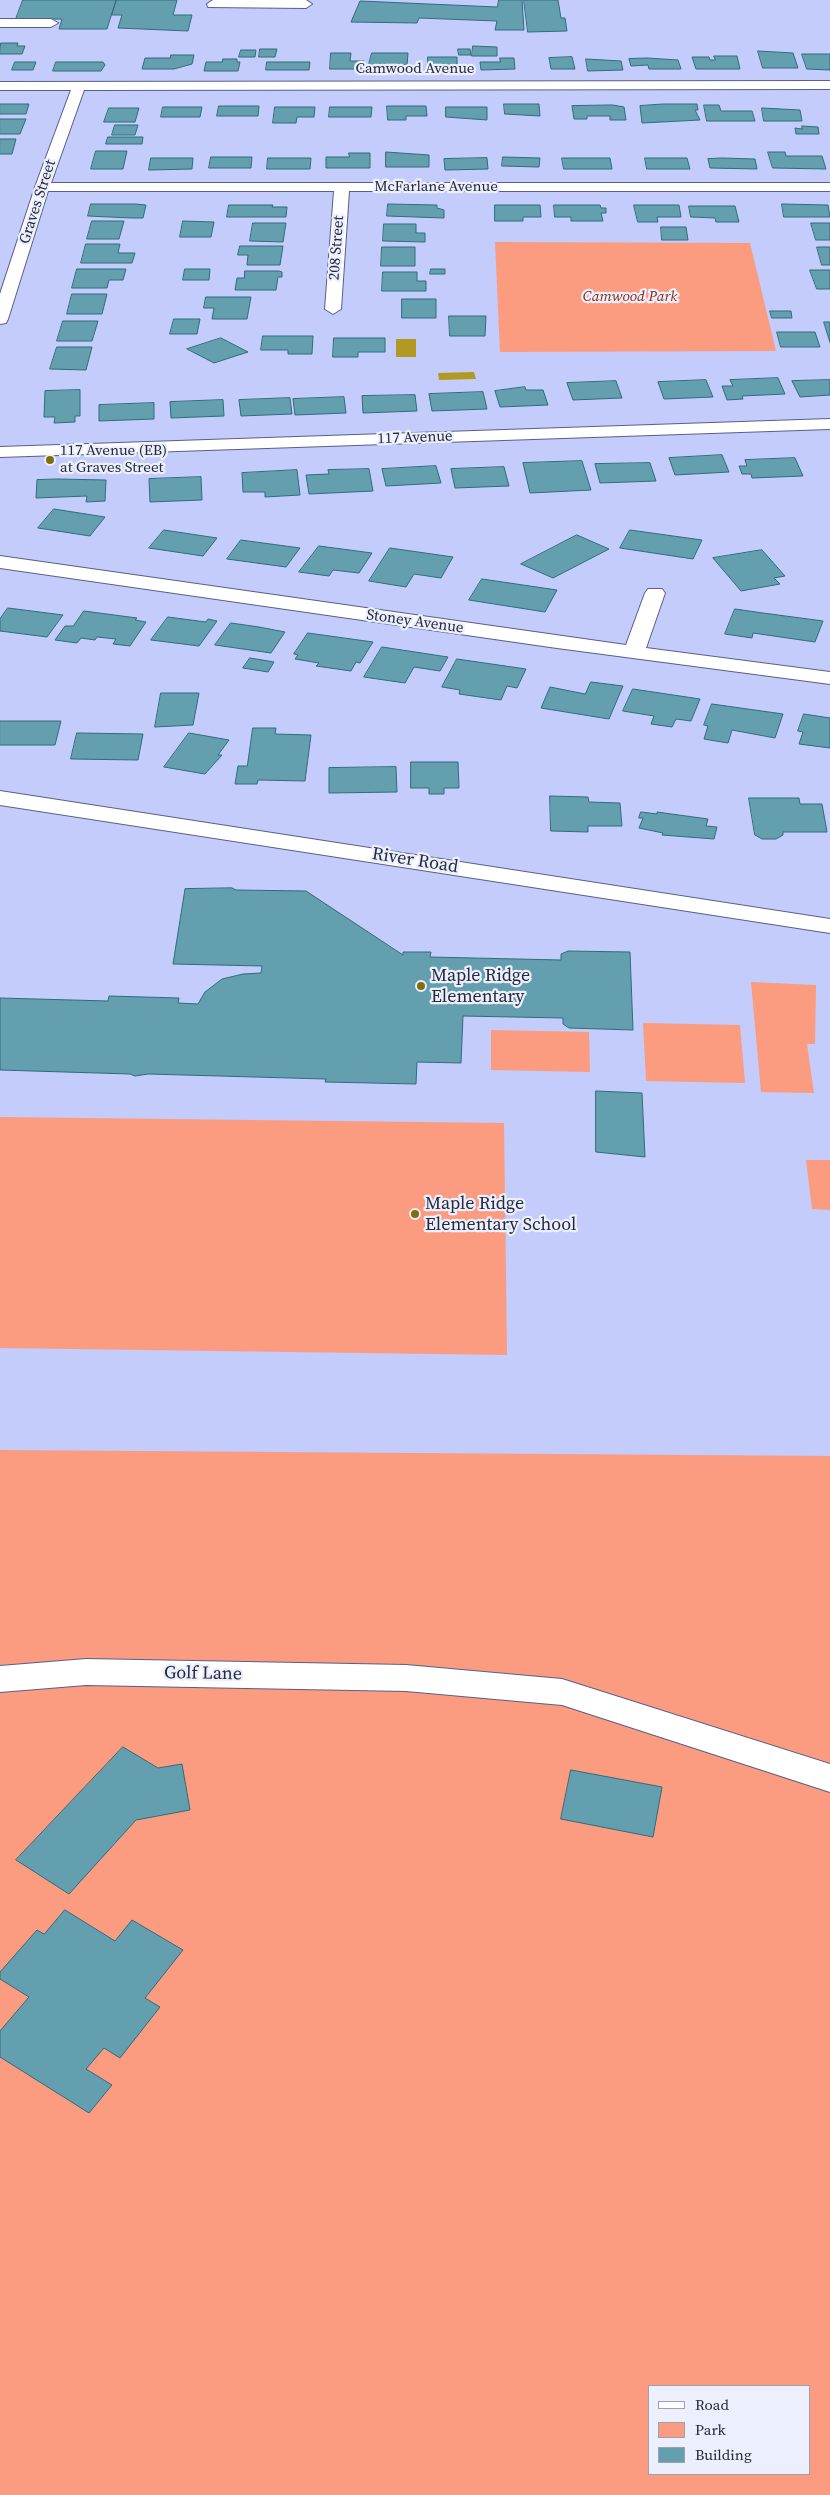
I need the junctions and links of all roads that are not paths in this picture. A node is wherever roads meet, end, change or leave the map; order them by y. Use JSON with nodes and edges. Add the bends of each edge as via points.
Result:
{"nodes":[{"id":1,"x":213,"y":4,"type":"dead end"},
{"id":2,"x":306,"y":4,"type":"dead end"},
{"id":3,"x":0,"y":23,"type":"edge"},
{"id":4,"x":51,"y":23,"type":"dead end"},
{"id":5,"x":830,"y":85,"type":"edge"},
{"id":6,"x":0,"y":86,"type":"edge"},
{"id":7,"x":79,"y":86,"type":"junction"},
{"id":8,"x":42,"y":187,"type":"junction"},
{"id":9,"x":342,"y":187,"type":"junction"},
{"id":10,"x":830,"y":187,"type":"edge"},
{"id":11,"x":332,"y":309,"type":"dead end"},
{"id":12,"x":0,"y":319,"type":"edge"},
{"id":13,"x":830,"y":424,"type":"edge"},
{"id":14,"x":0,"y":452,"type":"edge"},
{"id":15,"x":0,"y":562,"type":"edge"},
{"id":16,"x":655,"y":593,"type":"dead end"},
{"id":17,"x":634,"y":652,"type":"junction"},
{"id":18,"x":830,"y":678,"type":"edge"},
{"id":19,"x":0,"y":798,"type":"edge"},
{"id":20,"x":830,"y":926,"type":"edge"},
{"id":21,"x":0,"y":1679,"type":"edge"},
{"id":22,"x":830,"y":1778,"type":"edge"}],
"edges":[{"from":1,"to":2,"type":"street"},
{"from":3,"to":4,"type":"street"},
{"from":5,"to":7,"type":"street","name":"Camwood Avenue"},
{"from":6,"to":7,"type":"street","name":"Camwood Avenue"},
{"from":7,"to":8,"type":"street","name":"Graves Street"},
{"from":8,"to":9,"type":"street","name":"McFarlane Avenue"},
{"from":8,"to":12,"type":"street","name":"Graves Street"},
{"from":9,"to":10,"type":"street","name":"McFarlane Avenue"},
{"from":9,"to":11,"type":"street","name":"208 Street"},
{"from":13,"to":14,"type":"street","name":"117 Avenue"},
{"from":15,"to":17,"type":"street","name":"Stoney Avenue"},
{"from":16,"to":17,"type":"street"},
{"from":17,"to":18,"type":"street","name":"Stoney Avenue"},
{"from":19,"to":20,"type":"street","name":"River Road"},
{"from":21,"to":22,"type":"street","name":"Golf Lane","via":[[86,1672],[406,1678],[562,1692]]}]}
